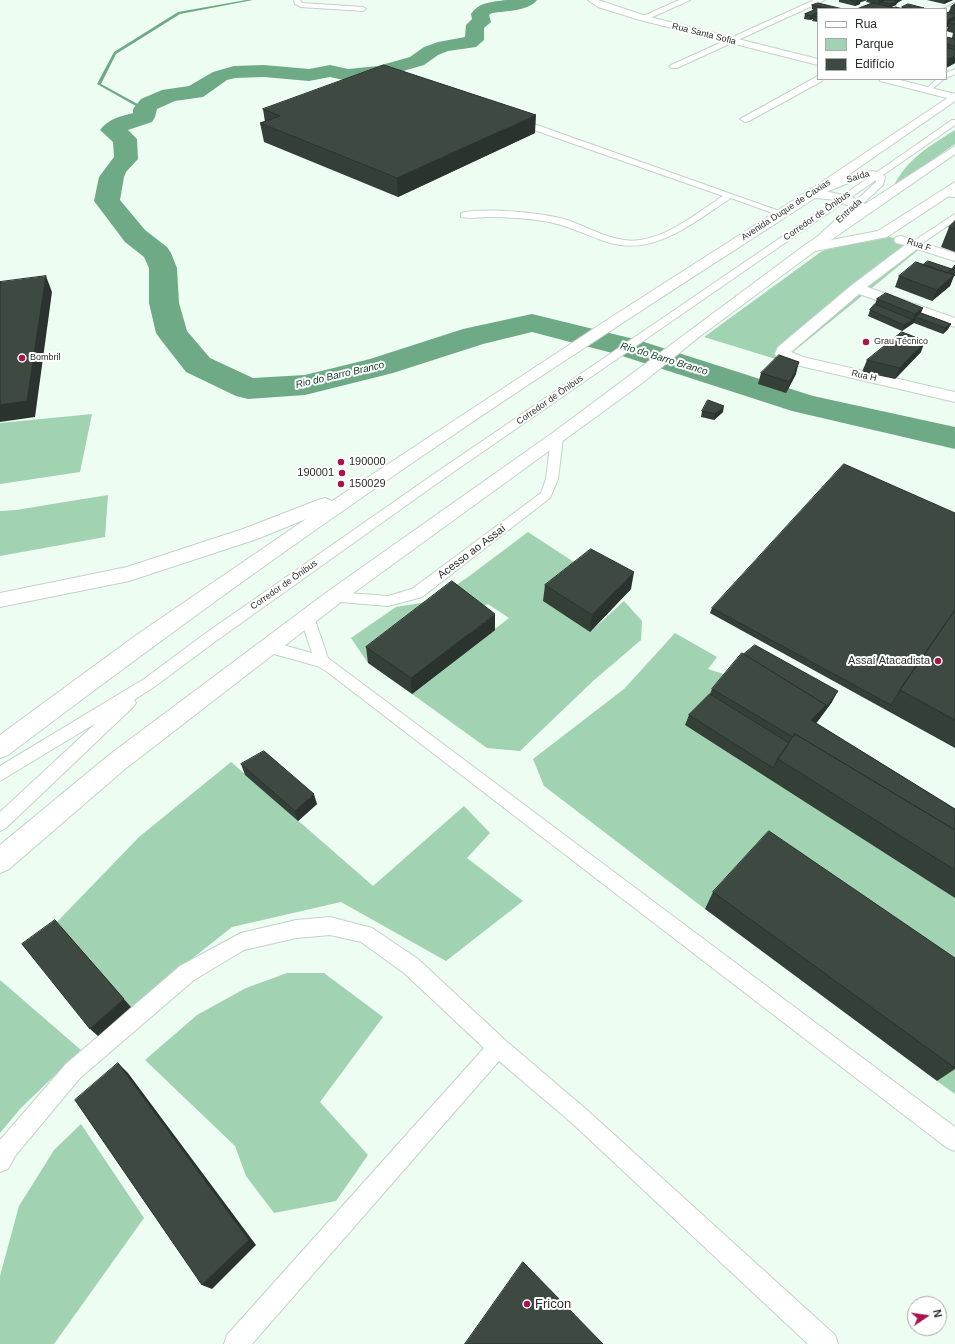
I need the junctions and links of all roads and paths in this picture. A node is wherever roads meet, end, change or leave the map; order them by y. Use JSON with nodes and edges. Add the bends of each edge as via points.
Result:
{"nodes":[{"id":1,"x":297,"y":0,"type":"edge"},
{"id":2,"x":592,"y":0,"type":"edge"},
{"id":3,"x":686,"y":0,"type":"edge"},
{"id":4,"x":821,"y":0,"type":"edge"},
{"id":5,"x":363,"y":9,"type":"dead end"},
{"id":6,"x":643,"y":18,"type":"junction"},
{"id":7,"x":733,"y":41,"type":"junction"},
{"id":8,"x":817,"y":62,"type":"edge"},
{"id":9,"x":674,"y":66,"type":"dead end"},
{"id":10,"x":817,"y":80,"type":"edge"},
{"id":11,"x":888,"y":80,"type":"edge"},
{"id":12,"x":941,"y":80,"type":"edge"},
{"id":13,"x":928,"y":90,"type":"junction"},
{"id":14,"x":955,"y":97,"type":"edge"},
{"id":15,"x":506,"y":118,"type":"edge"},
{"id":16,"x":745,"y":119,"type":"dead end"},
{"id":17,"x":955,"y":122,"type":"edge"},
{"id":18,"x":955,"y":149,"type":"edge"},
{"id":19,"x":882,"y":171,"type":"junction"},
{"id":20,"x":955,"y":186,"type":"edge"},
{"id":21,"x":812,"y":194,"type":"junction"},
{"id":22,"x":730,"y":195,"type":"junction"},
{"id":23,"x":946,"y":195,"type":"edge"},
{"id":24,"x":842,"y":199,"type":"junction"},
{"id":25,"x":955,"y":203,"type":"edge"},
{"id":26,"x":860,"y":208,"type":"junction"},
{"id":27,"x":781,"y":213,"type":"junction"},
{"id":28,"x":464,"y":215,"type":"dead end"},
{"id":29,"x":955,"y":217,"type":"edge"},
{"id":30,"x":882,"y":234,"type":"junction"},
{"id":31,"x":915,"y":244,"type":"junction"},
{"id":32,"x":810,"y":248,"type":"junction"},
{"id":33,"x":955,"y":258,"type":"edge"},
{"id":34,"x":857,"y":288,"type":"junction"},
{"id":35,"x":955,"y":323,"type":"edge"},
{"id":36,"x":955,"y":397,"type":"edge"},
{"id":37,"x":557,"y":438,"type":"junction"},
{"id":38,"x":360,"y":490,"type":"junction"},
{"id":39,"x":334,"y":597,"type":"junction"},
{"id":40,"x":0,"y":600,"type":"edge"},
{"id":41,"x":307,"y":617,"type":"junction"},
{"id":42,"x":268,"y":647,"type":"junction"},
{"id":43,"x":322,"y":662,"type":"junction"},
{"id":44,"x":149,"y":683,"type":"junction"},
{"id":45,"x":0,"y":748,"type":"edge"},
{"id":46,"x":0,"y":774,"type":"edge"},
{"id":47,"x":0,"y":823,"type":"edge"},
{"id":48,"x":0,"y":861,"type":"edge"},
{"id":49,"x":498,"y":1047,"type":"junction"},
{"id":50,"x":955,"y":1140,"type":"edge"},
{"id":51,"x":0,"y":1161,"type":"edge"},
{"id":52,"x":236,"y":1344,"type":"edge"},
{"id":53,"x":826,"y":1344,"type":"edge"}],
"edges":[{"from":1,"to":5,"type":"lane","via":[[301,5]]},
{"from":2,"to":6,"type":"main road","name":"Rua Santa Sofia"},
{"from":3,"to":6,"type":"main road"},
{"from":4,"to":7,"type":"main road"},
{"from":6,"to":7,"type":"main road","name":"Rua Santa Sofia"},
{"from":7,"to":8,"type":"main road","name":"Rua Santa Sofia"},
{"from":7,"to":9,"type":"main road"},
{"from":10,"to":16,"type":"main road"},
{"from":11,"to":13,"type":"main road"},
{"from":12,"to":13,"type":"lane"},
{"from":13,"to":14,"type":"main road"},
{"from":14,"to":21,"type":"main road","name":"Avenida Duque de Caxias"},
{"from":15,"to":22,"type":"lane"},
{"from":17,"to":19,"type":"lane","name":"Corredor de Ônibus"},
{"from":18,"to":26,"type":"main road"},
{"from":19,"to":21,"type":"lane","name":"Saída","via":[[859,176]]},
{"from":19,"to":24,"type":"lane","name":"Corredor de Ônibus"},
{"from":19,"to":26,"type":"lane","name":"Entrada","via":[[880,183]]},
{"from":20,"to":23,"type":"main road"},
{"from":21,"to":24,"type":"main road"},
{"from":21,"to":27,"type":"main road","name":"Avenida Duque de Caxias"},
{"from":22,"to":27,"type":"lane"},
{"from":22,"to":28,"type":"lane","via":[[665,235],[642,243],[620,242],[556,220],[512,214]]},
{"from":23,"to":25,"type":"main road"},
{"from":23,"to":30,"type":"main road"},
{"from":24,"to":26,"type":"main road"},
{"from":24,"to":44,"type":"lane","name":"Corredor de Ônibus","via":[[435,479]]},
{"from":26,"to":32,"type":"main road"},
{"from":27,"to":38,"type":"main road","name":"Avenida Duque de Caxias"},
{"from":29,"to":31,"type":"lane"},
{"from":30,"to":31,"type":"main road","name":"Rua F"},
{"from":30,"to":32,"type":"main road"},
{"from":31,"to":33,"type":"main road","name":"Rua F"},
{"from":31,"to":34,"type":"main road"},
{"from":32,"to":37,"type":"main road"},
{"from":34,"to":35,"type":"main road"},
{"from":34,"to":36,"type":"main road","name":"Rua H","via":[[788,346],[783,354],[794,359]]},
{"from":37,"to":39,"type":"main road"},
{"from":37,"to":39,"type":"lane","name":"Acesso ao Assaí","via":[[552,479],[546,495],[417,593],[388,601]]},
{"from":38,"to":40,"type":"main road","via":[[250,534],[129,574]]},
{"from":38,"to":45,"type":"main road","via":[[143,642]]},
{"from":39,"to":41,"type":"main road"},
{"from":41,"to":42,"type":"main road"},
{"from":41,"to":43,"type":"lane"},
{"from":42,"to":43,"type":"lane"},
{"from":42,"to":48,"type":"main road","via":[[117,762]]},
{"from":43,"to":50,"type":"lane"},
{"from":44,"to":46,"type":"lane","name":"Corredor de Ônibus"},
{"from":44,"to":47,"type":"lane","name":"Corredor de Ônibus"},
{"from":49,"to":51,"type":"lane","via":[[410,966],[365,934],[330,926],[296,929],[241,942],[187,973],[73,1071],[7,1148]]},
{"from":49,"to":52,"type":"lane"},
{"from":49,"to":53,"type":"lane","via":[[580,1117]]}]}
